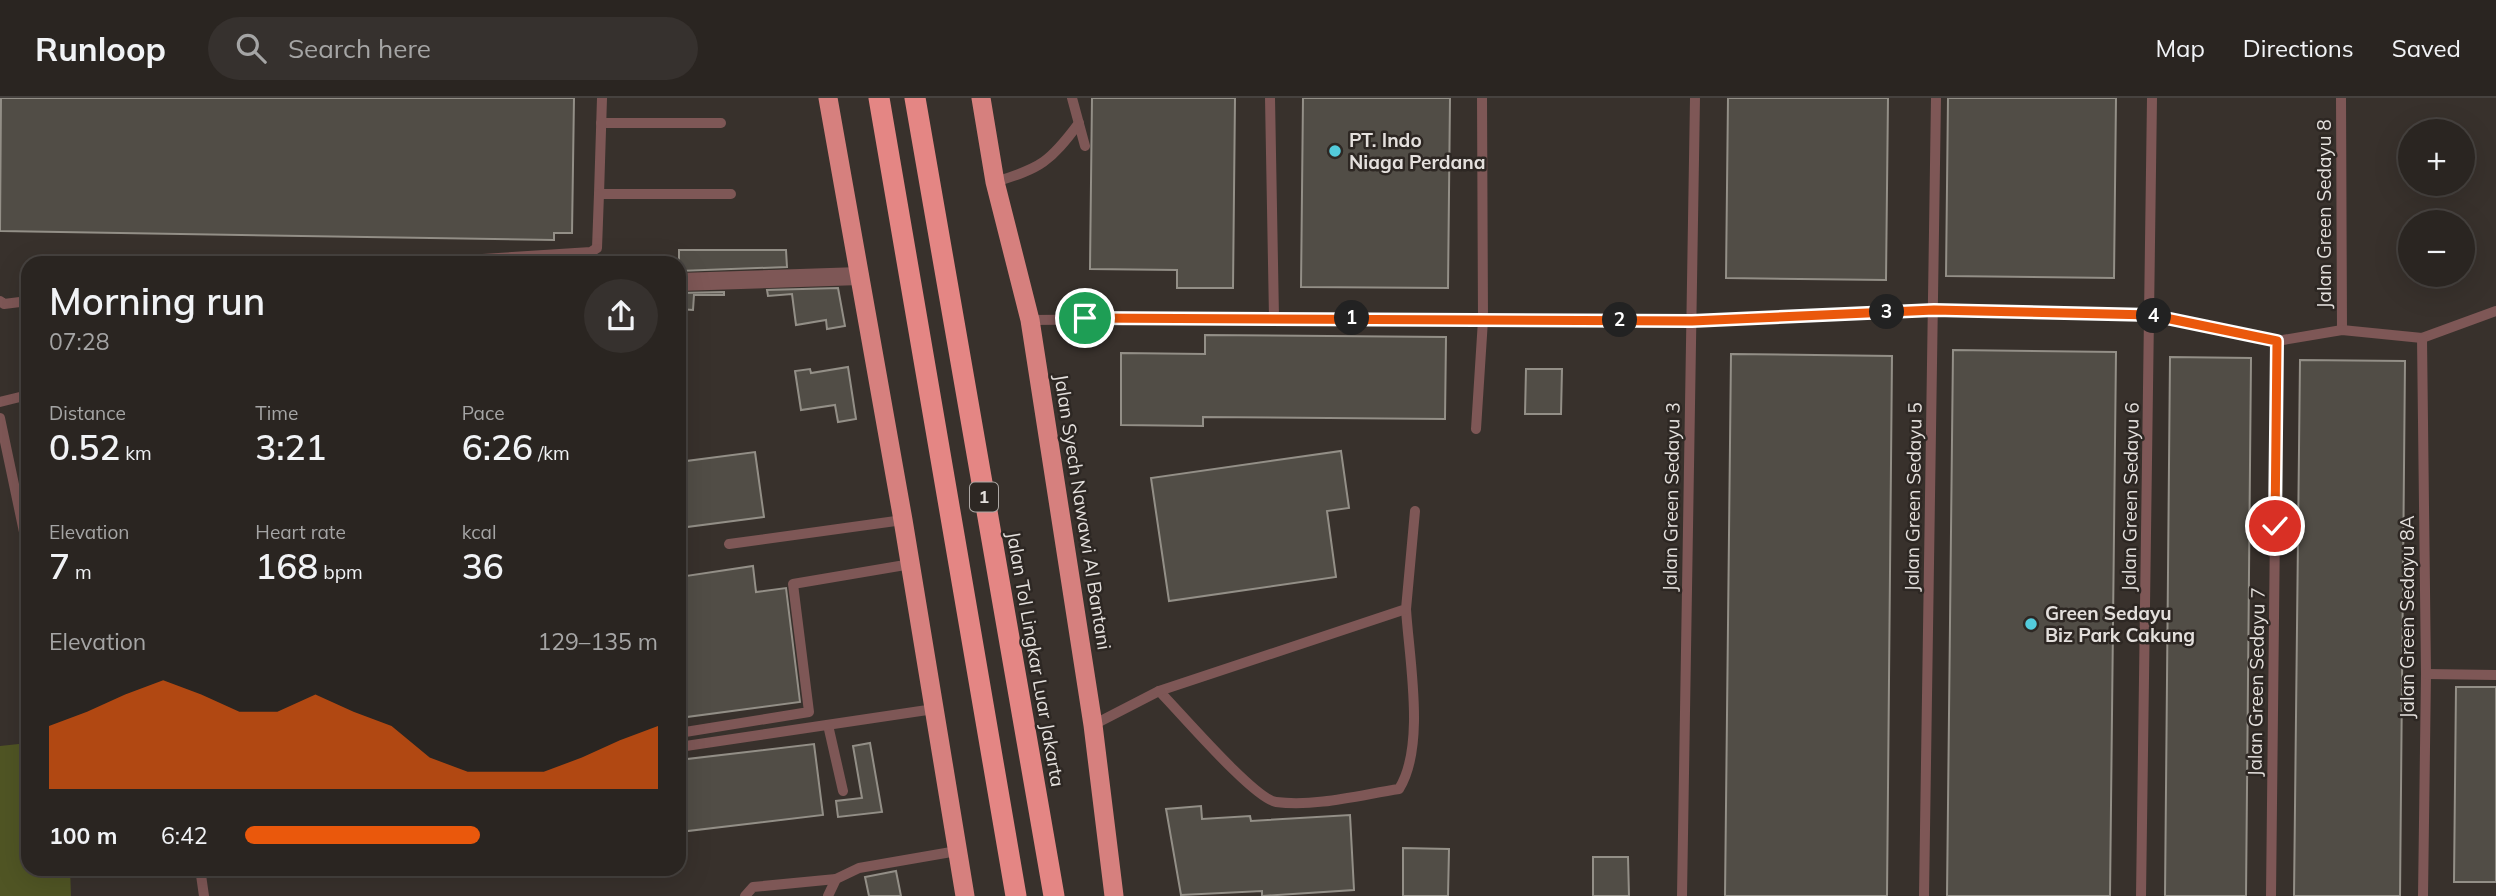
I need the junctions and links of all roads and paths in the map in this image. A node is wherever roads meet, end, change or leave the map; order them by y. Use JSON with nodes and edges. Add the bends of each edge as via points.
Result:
{"nodes":[{"id":1,"x":602,"y":98,"type":"edge"},
{"id":2,"x":828,"y":98,"type":"edge"},
{"id":3,"x":879,"y":98,"type":"edge"},
{"id":4,"x":915,"y":98,"type":"edge"},
{"id":5,"x":981,"y":98,"type":"edge"},
{"id":6,"x":1072,"y":98,"type":"edge"},
{"id":7,"x":1270,"y":98,"type":"edge"},
{"id":8,"x":1482,"y":98,"type":"edge"},
{"id":9,"x":1695,"y":98,"type":"edge"},
{"id":10,"x":1937,"y":98,"type":"edge"},
{"id":11,"x":2152,"y":98,"type":"edge"},
{"id":12,"x":2341,"y":98,"type":"edge"},
{"id":13,"x":601,"y":122,"type":"junction"},
{"id":14,"x":720,"y":122,"type":"dead end"},
{"id":15,"x":1079,"y":122,"type":"junction"},
{"id":16,"x":1085,"y":146,"type":"dead end"},
{"id":17,"x":995,"y":182,"type":"junction"},
{"id":18,"x":599,"y":194,"type":"junction"},
{"id":19,"x":731,"y":194,"type":"dead end"},
{"id":20,"x":529,"y":256,"type":"edge"},
{"id":21,"x":860,"y":276,"type":"junction"},
{"id":22,"x":686,"y":282,"type":"edge"},
{"id":23,"x":0,"y":301,"type":"edge"},
{"id":24,"x":21,"y":302,"type":"edge"},
{"id":25,"x":1934,"y":310,"type":"junction"},
{"id":26,"x":2496,"y":312,"type":"edge"},
{"id":27,"x":2151,"y":315,"type":"junction"},
{"id":28,"x":1274,"y":318,"type":"junction"},
{"id":29,"x":1030,"y":320,"type":"junction"},
{"id":30,"x":1483,"y":320,"type":"junction"},
{"id":31,"x":1692,"y":321,"type":"junction"},
{"id":32,"x":2342,"y":330,"type":"junction"},
{"id":33,"x":2422,"y":338,"type":"junction"},
{"id":34,"x":2277,"y":341,"type":"junction"},
{"id":35,"x":21,"y":397,"type":"edge"},
{"id":36,"x":0,"y":402,"type":"edge"},
{"id":37,"x":0,"y":418,"type":"edge"},
{"id":38,"x":1476,"y":429,"type":"dead end"},
{"id":39,"x":1415,"y":511,"type":"dead end"},
{"id":40,"x":21,"y":518,"type":"edge"},
{"id":41,"x":903,"y":520,"type":"junction"},
{"id":42,"x":729,"y":544,"type":"dead end"},
{"id":43,"x":911,"y":564,"type":"junction"},
{"id":44,"x":1406,"y":609,"type":"junction"},
{"id":45,"x":2426,"y":674,"type":"junction"},
{"id":46,"x":2496,"y":675,"type":"edge"},
{"id":47,"x":1159,"y":691,"type":"junction"},
{"id":48,"x":934,"y":709,"type":"junction"},
{"id":49,"x":828,"y":725,"type":"junction"},
{"id":50,"x":1093,"y":725,"type":"junction"},
{"id":51,"x":686,"y":732,"type":"edge"},
{"id":52,"x":686,"y":746,"type":"edge"},
{"id":53,"x":843,"y":791,"type":"dead end"},
{"id":54,"x":957,"y":851,"type":"junction"},
{"id":55,"x":202,"y":876,"type":"edge"},
{"id":56,"x":836,"y":879,"type":"junction"},
{"id":57,"x":204,"y":896,"type":"edge"},
{"id":58,"x":745,"y":896,"type":"edge"},
{"id":59,"x":828,"y":896,"type":"edge"},
{"id":60,"x":965,"y":896,"type":"edge"},
{"id":61,"x":1016,"y":896,"type":"edge"},
{"id":62,"x":1054,"y":896,"type":"edge"},
{"id":63,"x":1114,"y":896,"type":"edge"},
{"id":64,"x":1682,"y":896,"type":"edge"},
{"id":65,"x":1924,"y":896,"type":"edge"},
{"id":66,"x":2141,"y":896,"type":"edge"},
{"id":67,"x":2271,"y":896,"type":"edge"},
{"id":68,"x":2423,"y":896,"type":"edge"}],
"edges":[{"from":1,"to":13,"type":"lane"},
{"from":2,"to":21,"type":"highway"},
{"from":3,"to":61,"type":"highway","number":"1"},
{"from":4,"to":62,"type":"highway","name":"Jalan Tol Lingkar Luar Jakarta","number":"1"},
{"from":5,"to":17,"type":"highway","name":"Jalan Syech Nawawi Al Bantani"},
{"from":6,"to":15,"type":"lane"},
{"from":7,"to":28,"type":"lane"},
{"from":8,"to":30,"type":"lane"},
{"from":9,"to":31,"type":"lane","name":"Jalan Green Sedayu 3"},
{"from":10,"to":25,"type":"lane","name":"Jalan Green Sedayu 5"},
{"from":11,"to":27,"type":"lane","name":"Jalan Green Sedayu 6"},
{"from":12,"to":32,"type":"lane","name":"Jalan Green Sedayu 8"},
{"from":13,"to":14,"type":"lane"},
{"from":13,"to":18,"type":"lane"},
{"from":15,"to":16,"type":"lane"},
{"from":15,"to":17,"type":"lane","via":[[1056,154],[1032,170]]},
{"from":17,"to":29,"type":"highway","name":"Jalan Syech Nawawi Al Bantani"},
{"from":18,"to":19,"type":"lane"},
{"from":18,"to":20,"type":"lane","via":[[597,248]]},
{"from":21,"to":22,"type":"street"},
{"from":21,"to":41,"type":"highway"},
{"from":23,"to":24,"type":"lane"},
{"from":25,"to":27,"type":"lane"},
{"from":25,"to":31,"type":"lane"},
{"from":25,"to":65,"type":"lane","name":"Jalan Green Sedayu 5"},
{"from":26,"to":33,"type":"lane"},
{"from":27,"to":34,"type":"lane"},
{"from":27,"to":66,"type":"lane","name":"Jalan Green Sedayu 6"},
{"from":28,"to":29,"type":"lane"},
{"from":28,"to":30,"type":"lane"},
{"from":29,"to":50,"type":"highway","name":"Jalan Syech Nawawi Al Bantani"},
{"from":30,"to":31,"type":"lane"},
{"from":30,"to":38,"type":"lane"},
{"from":31,"to":64,"type":"lane","name":"Jalan Green Sedayu 3"},
{"from":32,"to":33,"type":"lane"},
{"from":32,"to":34,"type":"lane"},
{"from":33,"to":45,"type":"lane","name":"Jalan Green Sedayu 8A"},
{"from":34,"to":67,"type":"lane","name":"Jalan Green Sedayu 7"},
{"from":35,"to":36,"type":"lane"},
{"from":37,"to":40,"type":"lane"},
{"from":39,"to":44,"type":"lane"},
{"from":41,"to":42,"type":"lane"},
{"from":41,"to":43,"type":"highway"},
{"from":43,"to":48,"type":"highway"},
{"from":43,"to":51,"type":"lane","via":[[793,584],[809,712]]},
{"from":44,"to":47,"type":"lane"},
{"from":44,"to":47,"type":"lane","via":[[1412,762],[1399,789],[1317,801],[1273,802],[1241,777]]},
{"from":45,"to":46,"type":"lane"},
{"from":45,"to":68,"type":"lane","name":"Jalan Green Sedayu 8A"},
{"from":47,"to":50,"type":"lane"},
{"from":48,"to":49,"type":"lane"},
{"from":48,"to":54,"type":"highway"},
{"from":49,"to":52,"type":"lane"},
{"from":49,"to":53,"type":"lane"},
{"from":50,"to":63,"type":"highway","name":"Jalan Syech Nawawi Al Bantani"},
{"from":54,"to":56,"type":"lane","via":[[868,866]]},
{"from":54,"to":60,"type":"highway"},
{"from":55,"to":57,"type":"lane"},
{"from":56,"to":58,"type":"lane","via":[[753,887]]},
{"from":56,"to":59,"type":"lane"}]}
